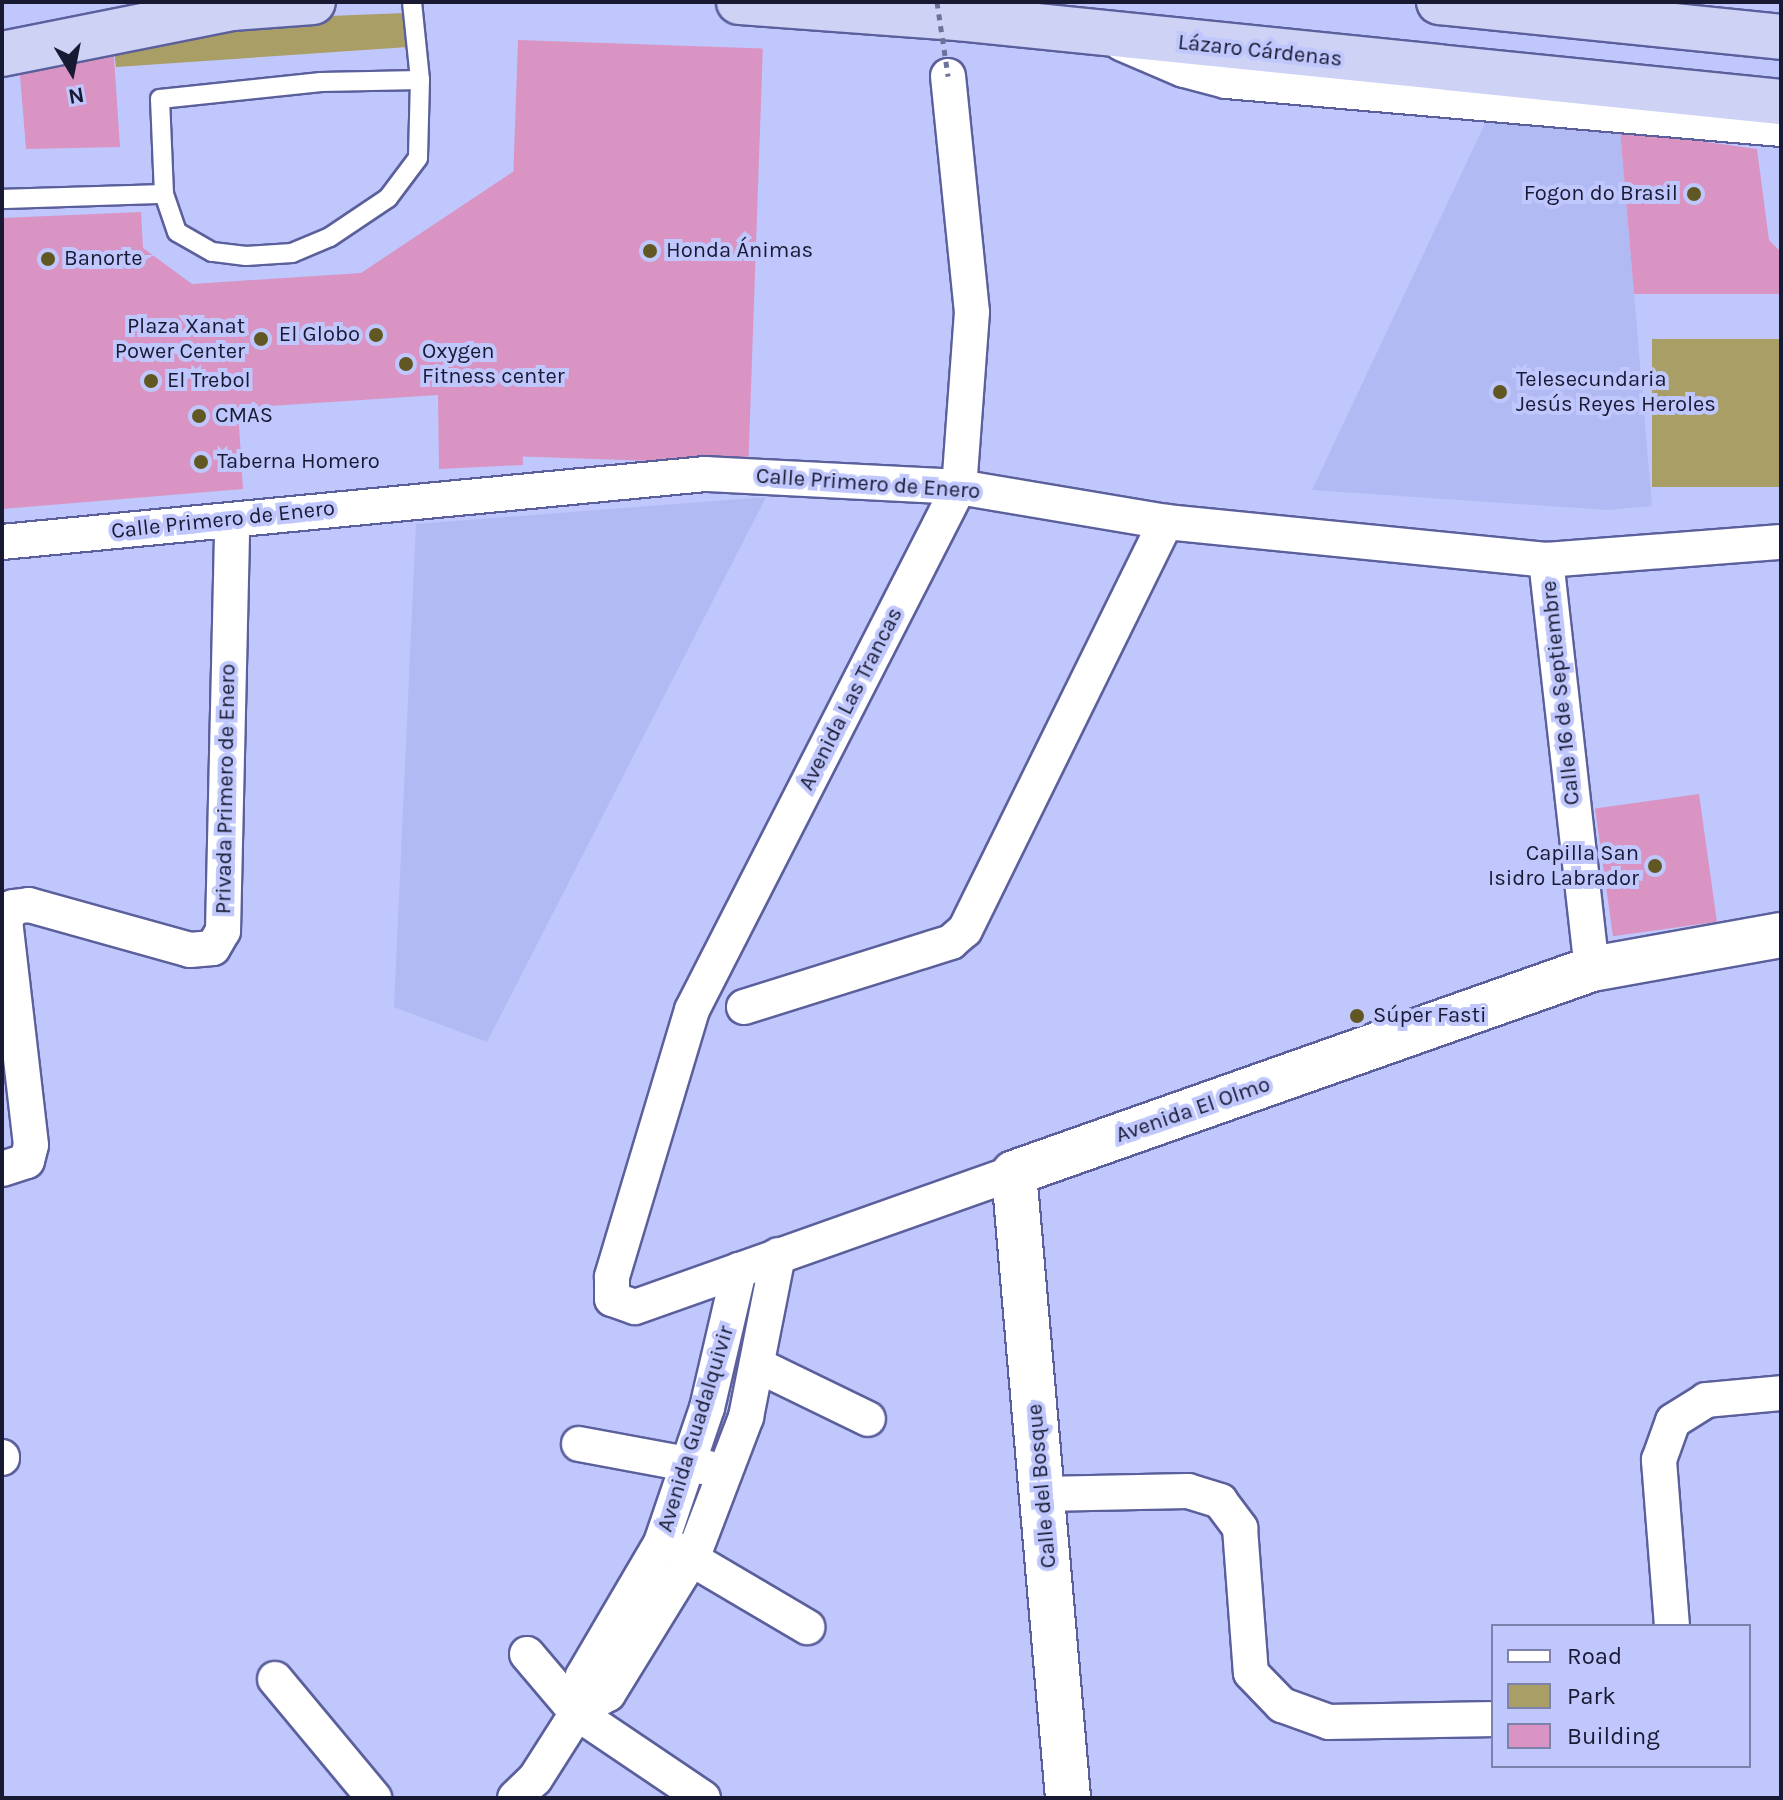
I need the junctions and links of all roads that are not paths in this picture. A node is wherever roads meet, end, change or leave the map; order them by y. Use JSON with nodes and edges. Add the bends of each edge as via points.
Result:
{"nodes":[{"id":1,"x":313,"y":2,"type":"edge"},
{"id":2,"x":412,"y":2,"type":"edge"},
{"id":3,"x":739,"y":2,"type":"edge"},
{"id":4,"x":1439,"y":2,"type":"edge"},
{"id":5,"x":1617,"y":2,"type":"edge"},
{"id":6,"x":1781,"y":18,"type":"edge"},
{"id":7,"x":1781,"y":37,"type":"edge"},
{"id":8,"x":1122,"y":38,"type":"junction"},
{"id":9,"x":2,"y":54,"type":"edge"},
{"id":10,"x":948,"y":76,"type":"road end"},
{"id":11,"x":420,"y":80,"type":"junction"},
{"id":12,"x":1781,"y":102,"type":"edge"},
{"id":13,"x":1781,"y":124,"type":"edge"},
{"id":14,"x":164,"y":194,"type":"junction"},
{"id":15,"x":2,"y":199,"type":"edge"},
{"id":16,"x":959,"y":487,"type":"junction"},
{"id":17,"x":232,"y":521,"type":"junction"},
{"id":18,"x":1166,"y":522,"type":"junction"},
{"id":19,"x":2,"y":542,"type":"edge"},
{"id":20,"x":1781,"y":542,"type":"edge"},
{"id":21,"x":1546,"y":560,"type":"junction"},
{"id":22,"x":1781,"y":935,"type":"edge"},
{"id":23,"x":1592,"y":969,"type":"junction"},
{"id":24,"x":744,"y":1007,"type":"dead end"},
{"id":25,"x":2,"y":1169,"type":"edge"},
{"id":26,"x":1014,"y":1173,"type":"junction"},
{"id":27,"x":778,"y":1255,"type":"junction"},
{"id":28,"x":739,"y":1270,"type":"junction"},
{"id":29,"x":612,"y":1299,"type":"joint"},
{"id":30,"x":759,"y":1366,"type":"junction"},
{"id":31,"x":1781,"y":1393,"type":"edge"},
{"id":32,"x":868,"y":1419,"type":"dead end"},
{"id":33,"x":579,"y":1444,"type":"dead end"},
{"id":34,"x":687,"y":1466,"type":"junction"},
{"id":35,"x":728,"y":1471,"type":"junction"},
{"id":36,"x":1042,"y":1494,"type":"junction"},
{"id":37,"x":661,"y":1543,"type":"junction"},
{"id":38,"x":693,"y":1556,"type":"junction"},
{"id":39,"x":1672,"y":1624,"type":"edge"},
{"id":40,"x":807,"y":1627,"type":"dead end"},
{"id":41,"x":527,"y":1654,"type":"dead end"},
{"id":42,"x":275,"y":1679,"type":"dead end"},
{"id":43,"x":577,"y":1712,"type":"junction"},
{"id":44,"x":1491,"y":1719,"type":"edge"},
{"id":45,"x":527,"y":1792,"type":"edge"},
{"id":46,"x":374,"y":1798,"type":"edge"},
{"id":47,"x":703,"y":1798,"type":"edge"},
{"id":48,"x":1068,"y":1798,"type":"edge"}],
"edges":[{"from":1,"to":9,"type":"highway","via":[[232,8]]},
{"from":2,"to":11,"type":"lane"},
{"from":3,"to":8,"type":"highway","name":"Lázaro Cárdenas","via":[[958,18]]},
{"from":4,"to":7,"type":"highway"},
{"from":5,"to":6,"type":"street"},
{"from":8,"to":12,"type":"highway","name":"Lázaro Cárdenas"},
{"from":8,"to":13,"type":"street","via":[[1227,76]]},
{"from":10,"to":16,"type":"street","name":"Avenida Las Trancas","via":[[972,312]]},
{"from":11,"to":14,"type":"lane","via":[[321,82],[160,99]]},
{"from":11,"to":14,"type":"lane","via":[[418,158],[388,198],[330,237],[292,253],[212,252],[177,232]]},
{"from":14,"to":15,"type":"lane"},
{"from":16,"to":17,"type":"street","name":"Calle Primero de Enero","via":[[706,474]]},
{"from":16,"to":18,"type":"street","name":"Calle Primero de Enero"},
{"from":16,"to":29,"type":"street","name":"Avenida Las Trancas","via":[[692,1010],[612,1277]]},
{"from":17,"to":19,"type":"street","name":"Calle Primero de Enero"},
{"from":17,"to":25,"type":"street","name":"Privada Primero de Enero","via":[[223,931],[213,948],[190,950],[29,905],[13,907],[5,921],[31,1145],[27,1161]]},
{"from":18,"to":21,"type":"street","name":"Calle Primero de Enero"},
{"from":18,"to":24,"type":"street","via":[[965,930],[951,942]]},
{"from":20,"to":21,"type":"street","name":"Calle Primero de Enero"},
{"from":21,"to":23,"type":"street","name":"Calle 16 de Septiembre"},
{"from":22,"to":23,"type":"street","name":"Avenida El Olmo"},
{"from":23,"to":26,"type":"street","name":"Avenida El Olmo"},
{"from":26,"to":27,"type":"street","name":"Avenida El Olmo"},
{"from":26,"to":36,"type":"street","name":"Calle del Bosque"},
{"from":27,"to":28,"type":"street","name":"Avenida El Olmo"},
{"from":27,"to":30,"type":"street","name":"Avenida Guadalquivir"},
{"from":28,"to":29,"type":"street","name":"Avenida El Olmo","via":[[635,1307]]},
{"from":28,"to":34,"type":"street","name":"Avenida Guadalquivir","via":[[707,1408]]},
{"from":30,"to":32,"type":"street"},
{"from":30,"to":35,"type":"street","name":"Avenida Guadalquivir"},
{"from":31,"to":39,"type":"street","via":[[1706,1400],[1673,1421],[1659,1460]]},
{"from":33,"to":34,"type":"street"},
{"from":34,"to":35,"type":"street"},
{"from":34,"to":37,"type":"street","name":"Avenida Guadalquivir"},
{"from":35,"to":38,"type":"street","name":"Avenida Guadalquivir"},
{"from":36,"to":44,"type":"street","via":[[1188,1491],[1220,1501],[1240,1528],[1251,1673],[1282,1705],[1329,1722]]},
{"from":36,"to":48,"type":"street","name":"Calle del Bosque"},
{"from":37,"to":38,"type":"street"},
{"from":37,"to":43,"type":"street","name":"Avenida Guadalquivir","via":[[583,1676]]},
{"from":38,"to":40,"type":"street"},
{"from":38,"to":43,"type":"street","name":"Avenida Guadalquivir","via":[[608,1694]]},
{"from":41,"to":43,"type":"street"},
{"from":42,"to":46,"type":"street"},
{"from":43,"to":45,"type":"street","name":"Avenida Guadalquivir"},
{"from":43,"to":47,"type":"street"}]}
